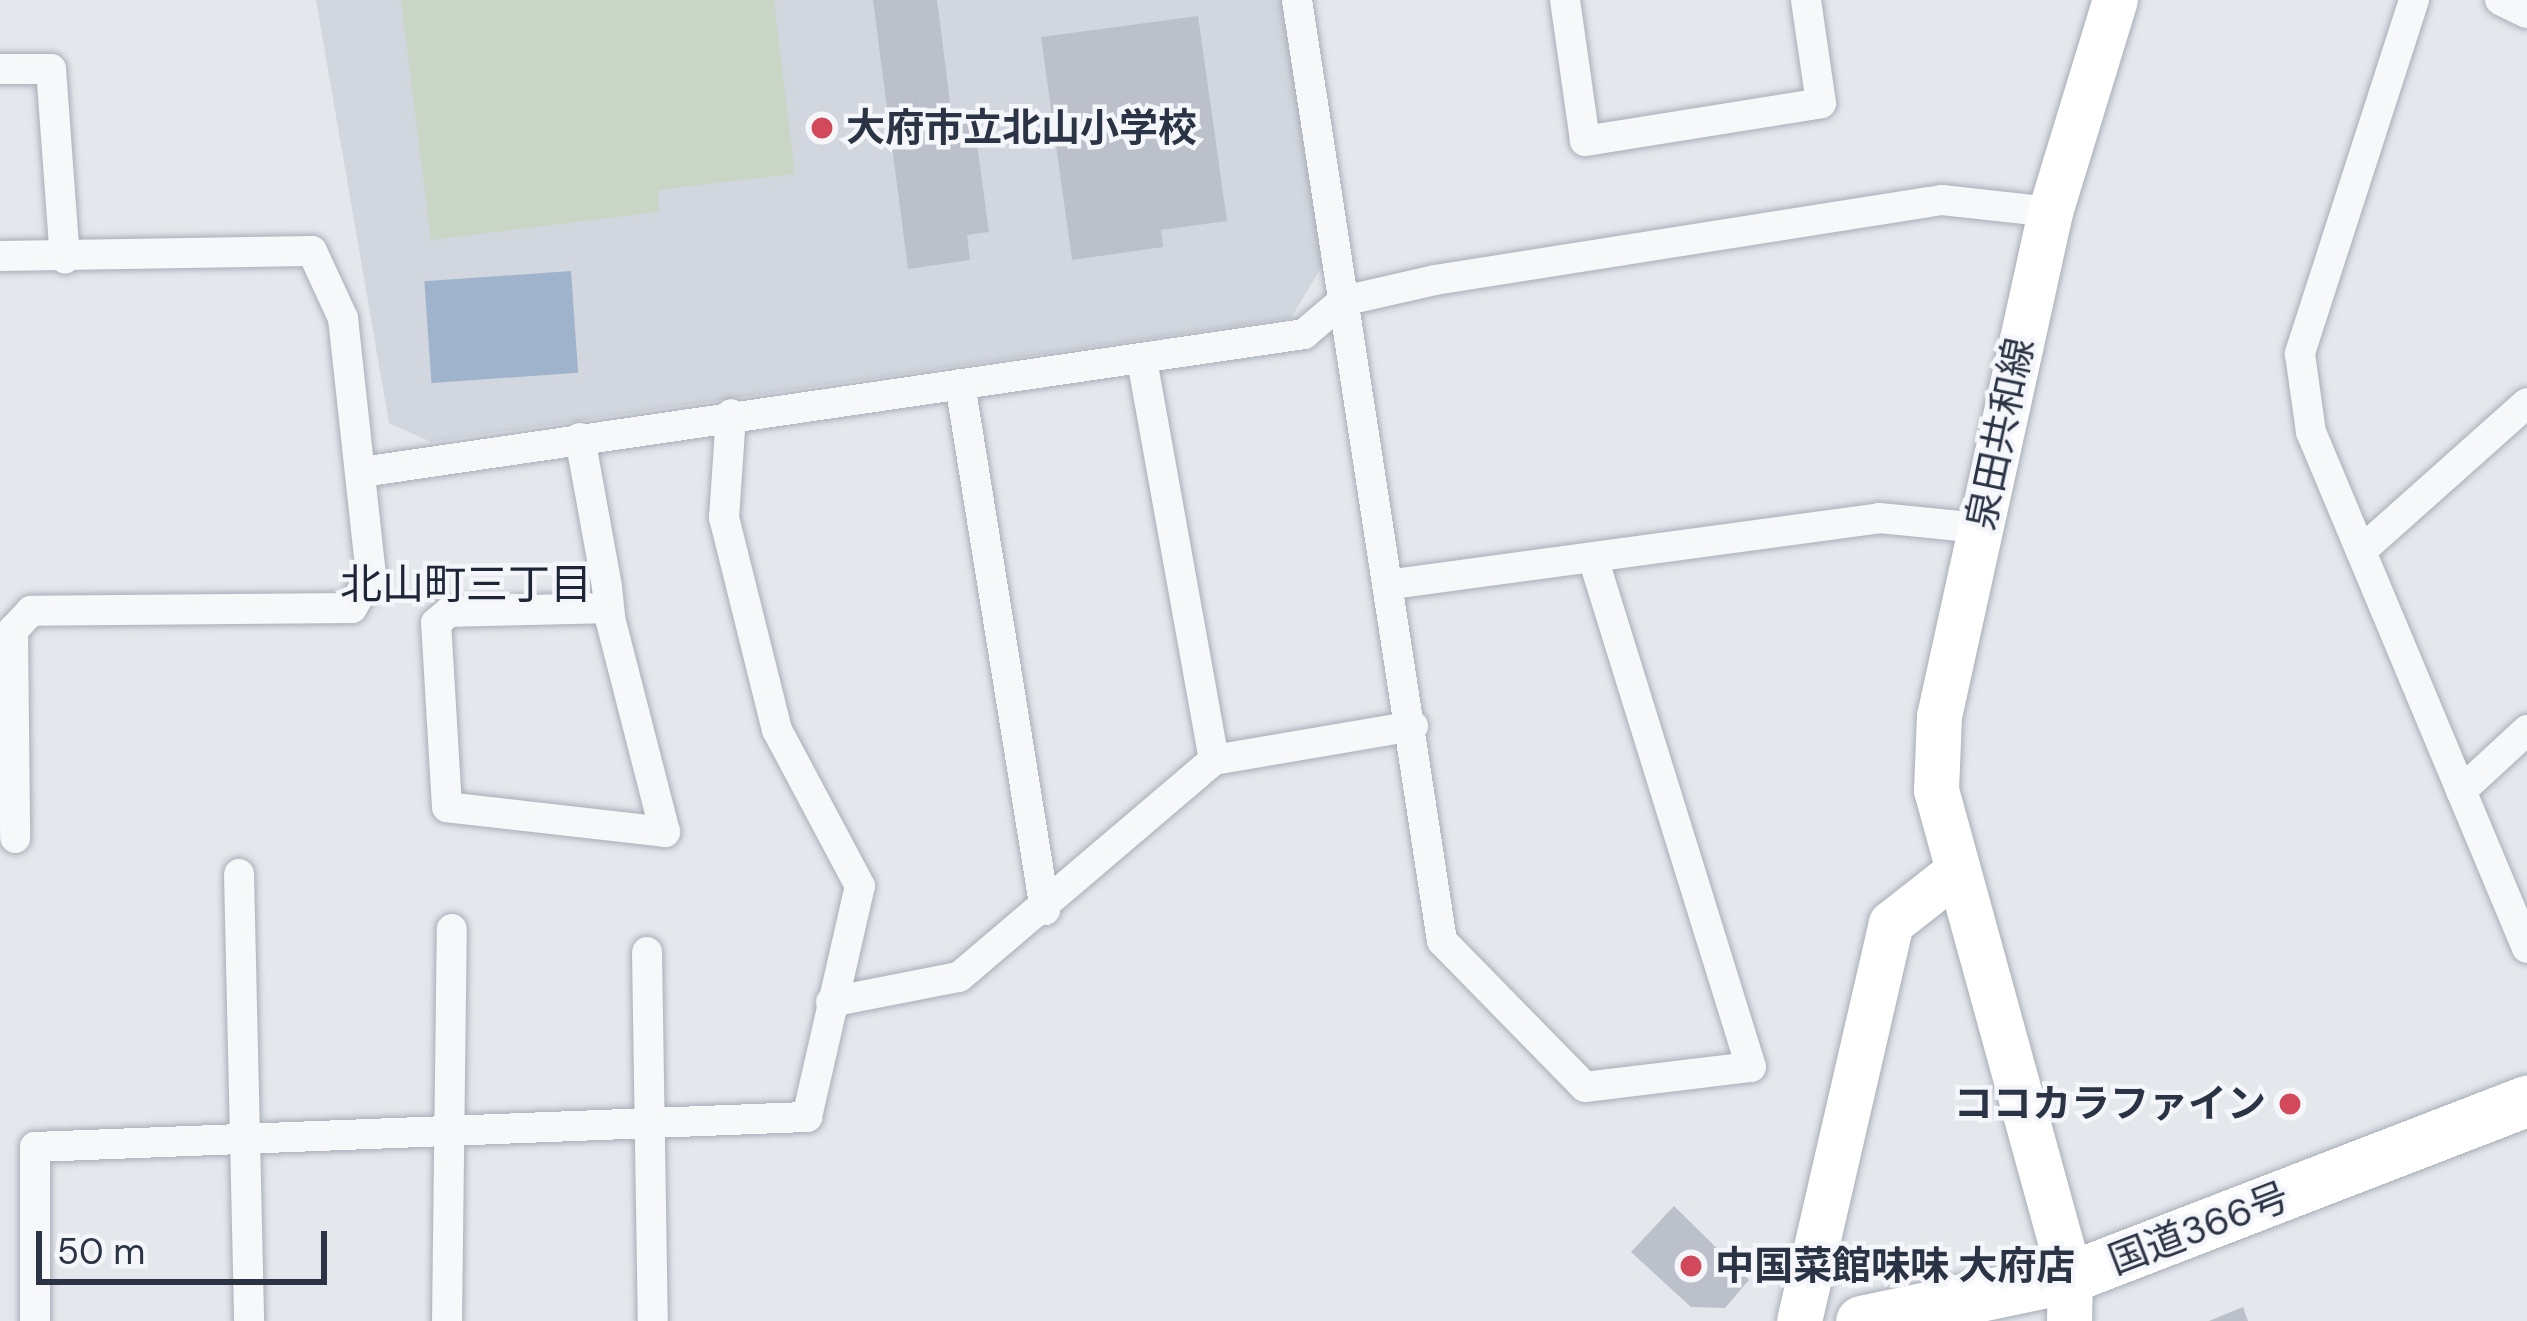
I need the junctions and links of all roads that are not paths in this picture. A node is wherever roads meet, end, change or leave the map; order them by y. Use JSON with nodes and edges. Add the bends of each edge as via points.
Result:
{"nodes":[{"id":1,"x":1297,"y":0,"type":"edge"},
{"id":2,"x":1565,"y":0,"type":"edge"},
{"id":3,"x":1806,"y":0,"type":"edge"},
{"id":4,"x":2115,"y":0,"type":"edge"},
{"id":5,"x":2414,"y":0,"type":"edge"},
{"id":6,"x":2500,"y":0,"type":"edge"},
{"id":7,"x":2527,"y":13,"type":"edge"},
{"id":8,"x":0,"y":69,"type":"edge"},
{"id":9,"x":2050,"y":212,"type":"junction"},
{"id":10,"x":0,"y":256,"type":"edge"},
{"id":11,"x":65,"y":258,"type":"junction"},
{"id":12,"x":1343,"y":302,"type":"junction"},
{"id":13,"x":1142,"y":359,"type":"junction"},
{"id":14,"x":960,"y":384,"type":"junction"},
{"id":15,"x":2527,"y":403,"type":"edge"},
{"id":16,"x":731,"y":414,"type":"junction"},
{"id":17,"x":580,"y":438,"type":"junction"},
{"id":18,"x":362,"y":472,"type":"junction"},
{"id":19,"x":1980,"y":528,"type":"junction"},
{"id":20,"x":2361,"y":550,"type":"junction"},
{"id":21,"x":1593,"y":558,"type":"junction"},
{"id":22,"x":1393,"y":584,"type":"junction"},
{"id":23,"x":608,"y":608,"type":"junction"},
{"id":24,"x":7,"y":709,"type":"edge"},
{"id":25,"x":1413,"y":726,"type":"junction"},
{"id":26,"x":2527,"y":730,"type":"edge"},
{"id":27,"x":1214,"y":760,"type":"junction"},
{"id":28,"x":2461,"y":790,"type":"junction"},
{"id":29,"x":15,"y":838,"type":"dead end"},
{"id":30,"x":239,"y":874,"type":"dead end"},
{"id":31,"x":1952,"y":875,"type":"junction"},
{"id":32,"x":1045,"y":910,"type":"junction"},
{"id":33,"x":452,"y":929,"type":"dead end"},
{"id":34,"x":2527,"y":948,"type":"edge"},
{"id":35,"x":647,"y":952,"type":"dead end"},
{"id":36,"x":831,"y":1002,"type":"junction"},
{"id":37,"x":2527,"y":1101,"type":"edge"},
{"id":38,"x":643,"y":1117,"type":"junction"},
{"id":39,"x":455,"y":1126,"type":"junction"},
{"id":40,"x":248,"y":1133,"type":"junction"},
{"id":41,"x":2070,"y":1299,"type":"edge"},
{"id":42,"x":35,"y":1321,"type":"edge"},
{"id":43,"x":249,"y":1321,"type":"edge"},
{"id":44,"x":447,"y":1321,"type":"edge"},
{"id":45,"x":653,"y":1321,"type":"edge"},
{"id":46,"x":1799,"y":1321,"type":"edge"},
{"id":47,"x":1861,"y":1321,"type":"edge"}],
"edges":[{"from":1,"to":12,"type":"street"},
{"from":2,"to":3,"type":"street","via":[[1585,141],[1821,104]]},
{"from":4,"to":9,"type":"main road","name":"泉田共和線"},
{"from":5,"to":20,"type":"street","via":[[2300,354],[2312,432]]},
{"from":6,"to":7,"type":"street"},
{"from":8,"to":11,"type":"street","via":[[51,69]]},
{"from":9,"to":12,"type":"street","via":[[1942,200]]},
{"from":9,"to":19,"type":"main road","name":"泉田共和線"},
{"from":10,"to":11,"type":"street"},
{"from":11,"to":18,"type":"street","via":[[312,251],[343,318]]},
{"from":12,"to":13,"type":"street","via":[[1304,334]]},
{"from":12,"to":22,"type":"street"},
{"from":13,"to":14,"type":"street"},
{"from":13,"to":27,"type":"street"},
{"from":14,"to":16,"type":"street"},
{"from":14,"to":32,"type":"street"},
{"from":15,"to":20,"type":"street"},
{"from":16,"to":17,"type":"street"},
{"from":16,"to":36,"type":"street","via":[[724,518],[777,730],[860,886]]},
{"from":17,"to":18,"type":"street"},
{"from":17,"to":23,"type":"street"},
{"from":18,"to":24,"type":"street","via":[[371,575],[352,608],[31,611],[13,630]]},
{"from":19,"to":21,"type":"street","via":[[1879,518]]},
{"from":19,"to":31,"type":"main road","name":"泉田共和線","via":[[1939,716],[1936,790]]},
{"from":20,"to":28,"type":"street"},
{"from":21,"to":22,"type":"street"},
{"from":21,"to":25,"type":"street","via":[[1751,1067],[1585,1087],[1442,941]]},
{"from":22,"to":25,"type":"street"},
{"from":23,"to":23,"type":"street","via":[[665,832],[447,807],[436,623],[449,612]]},
{"from":24,"to":29,"type":"street"},
{"from":25,"to":27,"type":"street"},
{"from":26,"to":28,"type":"street"},
{"from":27,"to":32,"type":"street"},
{"from":28,"to":34,"type":"street"},
{"from":30,"to":40,"type":"street"},
{"from":31,"to":41,"type":"main road","name":"泉田共和線"},
{"from":31,"to":46,"type":"main road","via":[[1891,923]]},
{"from":32,"to":36,"type":"street","via":[[959,977]]},
{"from":33,"to":39,"type":"street"},
{"from":35,"to":38,"type":"street"},
{"from":36,"to":38,"type":"street","via":[[807,1117]]},
{"from":37,"to":41,"type":"highway","name":"国道366号"},
{"from":38,"to":39,"type":"street"},
{"from":38,"to":45,"type":"street"},
{"from":39,"to":40,"type":"street"},
{"from":39,"to":44,"type":"street"},
{"from":40,"to":42,"type":"street","via":[[35,1147]]},
{"from":40,"to":43,"type":"street"},
{"from":41,"to":47,"type":"highway","name":"国道366号"}]}
